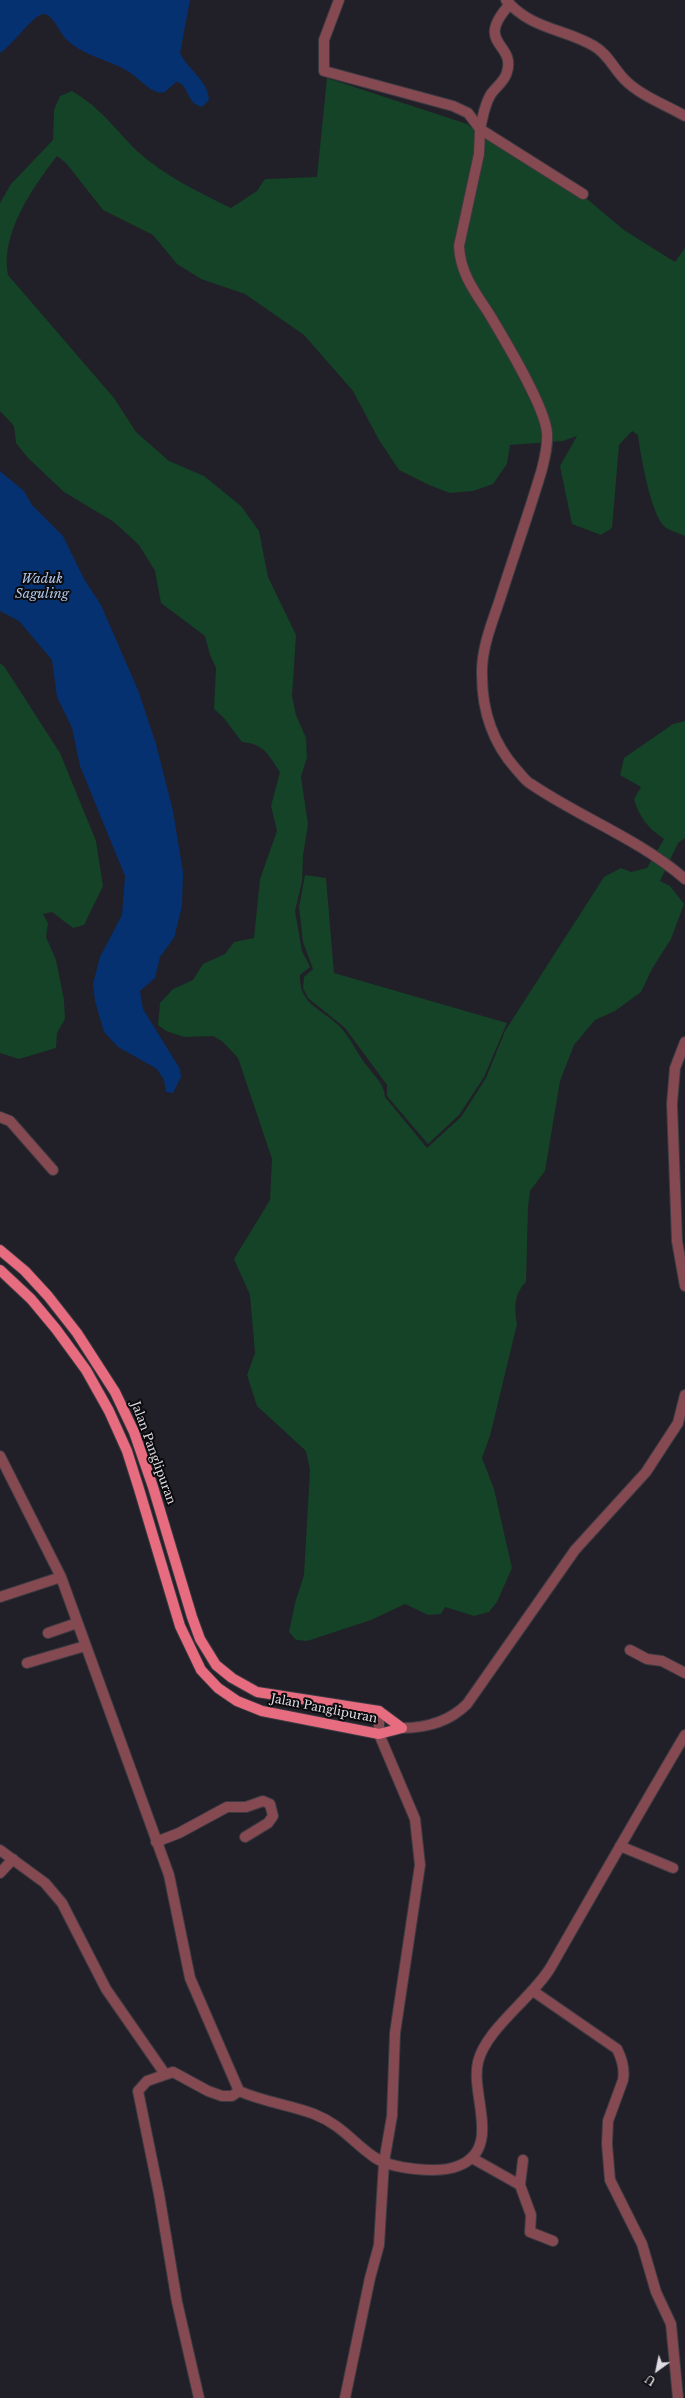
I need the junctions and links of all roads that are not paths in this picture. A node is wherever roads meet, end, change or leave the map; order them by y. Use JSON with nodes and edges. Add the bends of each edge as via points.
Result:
{"nodes":[{"id":1,"x":339,"y":0,"type":"edge"},
{"id":2,"x":508,"y":2,"type":"edge"},
{"id":3,"x":685,"y":116,"type":"edge"},
{"id":4,"x":480,"y":129,"type":"junction"},
{"id":5,"x":583,"y":194,"type":"dead end"},
{"id":6,"x":685,"y":879,"type":"edge"},
{"id":7,"x":685,"y":1042,"type":"edge"},
{"id":8,"x":0,"y":1117,"type":"edge"},
{"id":9,"x":53,"y":1170,"type":"dead end"},
{"id":10,"x":675,"y":1182,"type":"junction"},
{"id":11,"x":685,"y":1186,"type":"edge"},
{"id":12,"x":0,"y":1250,"type":"edge"},
{"id":13,"x":0,"y":1270,"type":"edge"},
{"id":14,"x":685,"y":1286,"type":"edge"},
{"id":15,"x":685,"y":1395,"type":"edge"},
{"id":16,"x":0,"y":1456,"type":"edge"},
{"id":17,"x":153,"y":1487,"type":"junction"},
{"id":18,"x":139,"y":1489,"type":"junction"},
{"id":19,"x":61,"y":1577,"type":"junction"},
{"id":20,"x":0,"y":1597,"type":"edge"},
{"id":21,"x":77,"y":1623,"type":"junction"},
{"id":22,"x":48,"y":1633,"type":"dead end"},
{"id":23,"x":85,"y":1646,"type":"junction"},
{"id":24,"x":630,"y":1650,"type":"dead end"},
{"id":25,"x":27,"y":1664,"type":"dead end"},
{"id":26,"x":685,"y":1673,"type":"edge"},
{"id":27,"x":379,"y":1711,"type":"junction"},
{"id":28,"x":402,"y":1728,"type":"junction"},
{"id":29,"x":379,"y":1734,"type":"junction"},
{"id":30,"x":685,"y":1735,"type":"edge"},
{"id":31,"x":245,"y":1837,"type":"dead end"},
{"id":32,"x":156,"y":1842,"type":"junction"},
{"id":33,"x":620,"y":1846,"type":"junction"},
{"id":34,"x":0,"y":1850,"type":"edge"},
{"id":35,"x":13,"y":1859,"type":"junction"},
{"id":36,"x":672,"y":1868,"type":"dead end"},
{"id":37,"x":0,"y":1873,"type":"edge"},
{"id":38,"x":532,"y":1991,"type":"junction"},
{"id":39,"x":165,"y":2074,"type":"junction"},
{"id":40,"x":239,"y":2091,"type":"junction"},
{"id":41,"x":472,"y":2158,"type":"junction"},
{"id":42,"x":523,"y":2160,"type":"dead end"},
{"id":43,"x":384,"y":2162,"type":"junction"},
{"id":44,"x":520,"y":2185,"type":"junction"},
{"id":45,"x":553,"y":2241,"type":"dead end"},
{"id":46,"x":199,"y":2398,"type":"edge"},
{"id":47,"x":345,"y":2398,"type":"edge"},
{"id":48,"x":678,"y":2398,"type":"edge"}],
"edges":[{"from":1,"to":4,"type":"street","via":[[324,40],[324,71],[453,106],[468,113]]},
{"from":2,"to":3,"type":"street","via":[[520,15],[531,21],[595,46],[631,86]]},
{"from":2,"to":4,"type":"street","via":[[493,30],[507,60],[507,72],[487,102]]},
{"from":4,"to":5,"type":"street"},
{"from":4,"to":6,"type":"street","via":[[479,154],[459,246],[459,259],[468,282],[499,330],[537,402],[547,432],[547,450],[542,469],[483,658],[486,712],[493,734],[505,757],[528,783],[571,810],[643,848]]},
{"from":7,"to":10,"type":"street","via":[[675,1068],[672,1104]]},
{"from":8,"to":9,"type":"street","via":[[10,1121]]},
{"from":10,"to":11,"type":"street"},
{"from":10,"to":14,"type":"street","via":[[677,1241]]},
{"from":12,"to":17,"type":"main road","name":"Jalan Panglipuran","via":[[25,1271],[48,1296],[101,1368],[125,1411]]},
{"from":13,"to":18,"type":"main road","name":"Jalan Panglipuran","via":[[31,1299],[86,1370],[118,1430]]},
{"from":15,"to":28,"type":"street","via":[[678,1423],[646,1472],[575,1550],[467,1704],[456,1715],[440,1723],[418,1728]]},
{"from":16,"to":19,"type":"street"},
{"from":17,"to":18,"type":"main road"},
{"from":17,"to":27,"type":"main road","name":"Jalan Panglipuran","via":[[192,1617],[200,1639],[216,1665],[232,1678],[257,1692]]},
{"from":18,"to":29,"type":"main road","name":"Jalan Panglipuran","via":[[185,1638],[201,1670],[218,1688],[237,1701],[262,1711]]},
{"from":19,"to":20,"type":"street"},
{"from":19,"to":21,"type":"street"},
{"from":21,"to":22,"type":"street"},
{"from":21,"to":23,"type":"street"},
{"from":23,"to":25,"type":"street"},
{"from":23,"to":32,"type":"street"},
{"from":24,"to":26,"type":"street","via":[[647,1659],[662,1661]]},
{"from":27,"to":28,"type":"main road","name":"Jalan Panglipuran"},
{"from":27,"to":29,"type":"street"},
{"from":28,"to":29,"type":"main road","name":"Jalan Panglipuran"},
{"from":29,"to":43,"type":"street","via":[[415,1819],[420,1865],[395,2033],[392,2116]]},
{"from":30,"to":33,"type":"street"},
{"from":31,"to":32,"type":"street","via":[[268,1823],[273,1816],[270,1804],[263,1802],[246,1807],[227,1807],[180,1833]]},
{"from":32,"to":40,"type":"street","via":[[169,1875],[190,1978]]},
{"from":33,"to":36,"type":"street"},
{"from":33,"to":38,"type":"street","via":[[552,1965]]},
{"from":34,"to":35,"type":"street"},
{"from":35,"to":37,"type":"street"},
{"from":35,"to":39,"type":"street","via":[[45,1883],[62,1903],[106,1989]]},
{"from":38,"to":41,"type":"street","via":[[491,2038],[480,2057],[476,2069],[482,2111],[481,2142]]},
{"from":38,"to":48,"type":"street","via":[[617,2049],[620,2057],[623,2080],[608,2121],[610,2180],[642,2244],[656,2292],[671,2324]]},
{"from":39,"to":40,"type":"street","via":[[178,2073],[208,2091],[222,2096],[232,2096]]},
{"from":39,"to":46,"type":"street","via":[[144,2084],[138,2091],[138,2096],[159,2194],[177,2302]]},
{"from":40,"to":43,"type":"street","via":[[261,2100],[314,2114],[335,2124],[374,2157]]},
{"from":41,"to":43,"type":"street","via":[[458,2167],[445,2170],[419,2169]]},
{"from":41,"to":44,"type":"street"},
{"from":42,"to":44,"type":"street"},
{"from":43,"to":47,"type":"street","via":[[379,2245]]},
{"from":44,"to":45,"type":"street","via":[[531,2215],[530,2232]]}]}
